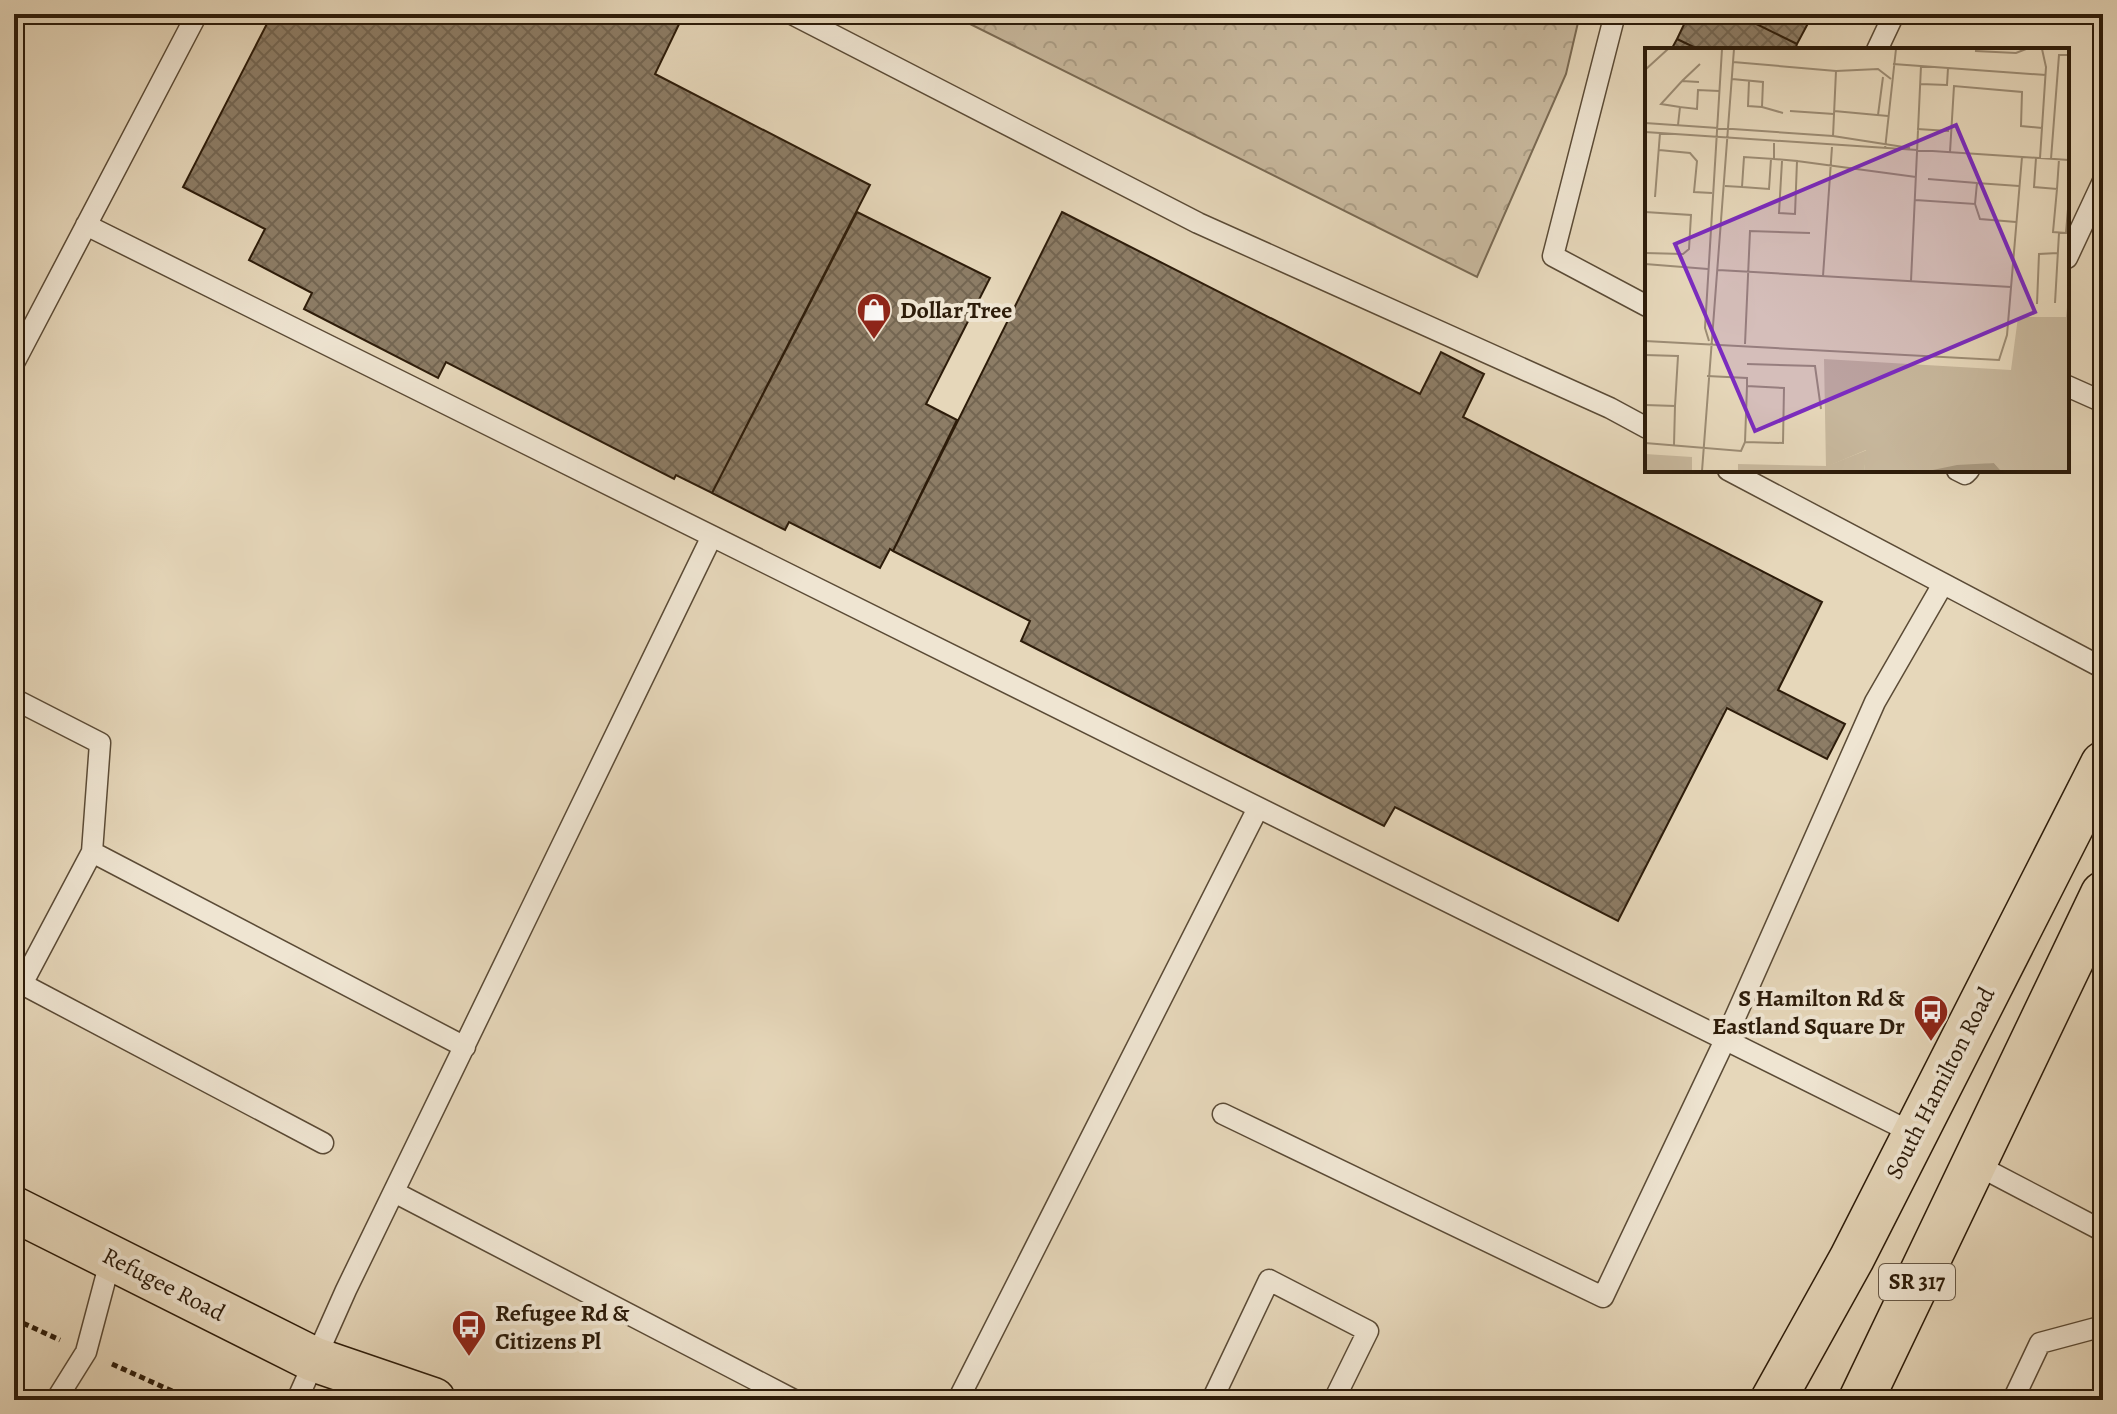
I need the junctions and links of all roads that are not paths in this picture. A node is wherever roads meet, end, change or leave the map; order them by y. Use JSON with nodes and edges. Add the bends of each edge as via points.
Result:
{"nodes":[{"id":1,"x":197,"y":14,"type":"edge"},
{"id":2,"x":792,"y":14,"type":"edge"},
{"id":3,"x":1615,"y":14,"type":"edge"},
{"id":4,"x":1894,"y":14,"type":"edge"},
{"id":5,"x":1878,"y":48,"type":"edge"},
{"id":6,"x":2103,"y":181,"type":"edge"},
{"id":7,"x":86,"y":225,"type":"junction"},
{"id":8,"x":2069,"y":254,"type":"edge"},
{"id":9,"x":1645,"y":305,"type":"edge"},
{"id":10,"x":14,"y":363,"type":"edge"},
{"id":11,"x":2069,"y":387,"type":"edge"},
{"id":12,"x":2103,"y":402,"type":"edge"},
{"id":13,"x":1645,"y":427,"type":"edge"},
{"id":14,"x":1732,"y":472,"type":"edge"},
{"id":15,"x":712,"y":536,"type":"junction"},
{"id":16,"x":1943,"y":584,"type":"junction"},
{"id":17,"x":2103,"y":668,"type":"edge"},
{"id":18,"x":14,"y":699,"type":"edge"},
{"id":19,"x":2103,"y":764,"type":"edge"},
{"id":20,"x":1258,"y":808,"type":"junction"},
{"id":21,"x":92,"y":852,"type":"junction"},
{"id":22,"x":2103,"y":894,"type":"edge"},
{"id":23,"x":18,"y":982,"type":"edge"},
{"id":24,"x":1725,"y":1040,"type":"junction"},
{"id":25,"x":465,"y":1047,"type":"junction"},
{"id":26,"x":1223,"y":1114,"type":"dead end"},
{"id":27,"x":1915,"y":1134,"type":"junction"},
{"id":28,"x":323,"y":1143,"type":"dead end"},
{"id":29,"x":1973,"y":1163,"type":"junction"},
{"id":30,"x":394,"y":1192,"type":"junction"},
{"id":31,"x":14,"y":1209,"type":"edge"},
{"id":32,"x":2103,"y":1231,"type":"edge"},
{"id":33,"x":111,"y":1258,"type":"junction"},
{"id":34,"x":2101,"y":1323,"type":"edge"},
{"id":35,"x":313,"y":1359,"type":"junction"},
{"id":36,"x":60,"y":1399,"type":"edge"},
{"id":37,"x":297,"y":1400,"type":"edge"},
{"id":38,"x":365,"y":1400,"type":"edge"},
{"id":39,"x":433,"y":1400,"type":"edge"},
{"id":40,"x":794,"y":1400,"type":"edge"},
{"id":41,"x":958,"y":1400,"type":"edge"},
{"id":42,"x":1212,"y":1400,"type":"edge"},
{"id":43,"x":1334,"y":1400,"type":"edge"},
{"id":44,"x":1773,"y":1400,"type":"edge"},
{"id":45,"x":1861,"y":1400,"type":"edge"},
{"id":46,"x":2013,"y":1400,"type":"edge"}],
"edges":[{"from":1,"to":7,"type":"lane"},
{"from":2,"to":13,"type":"lane","via":[[1198,223]]},
{"from":3,"to":9,"type":"lane","via":[[1553,256]]},
{"from":4,"to":5,"type":"lane"},
{"from":6,"to":8,"type":"lane"},
{"from":7,"to":10,"type":"lane"},
{"from":7,"to":15,"type":"lane"},
{"from":11,"to":12,"type":"lane"},
{"from":14,"to":16,"type":"lane"},
{"from":15,"to":20,"type":"lane"},
{"from":15,"to":25,"type":"lane"},
{"from":16,"to":17,"type":"lane"},
{"from":16,"to":24,"type":"lane","via":[[1875,702]]},
{"from":18,"to":21,"type":"lane","via":[[100,743]]},
{"from":19,"to":27,"type":"main road","name":"South Hamilton Road","number":"SR 317"},
{"from":20,"to":24,"type":"lane"},
{"from":20,"to":41,"type":"lane"},
{"from":21,"to":23,"type":"lane"},
{"from":21,"to":25,"type":"lane"},
{"from":22,"to":29,"type":"main road","number":"SR 317"},
{"from":23,"to":28,"type":"lane"},
{"from":24,"to":26,"type":"lane","via":[[1603,1297]]},
{"from":24,"to":27,"type":"lane"},
{"from":25,"to":30,"type":"lane"},
{"from":27,"to":44,"type":"main road","name":"South Hamilton Road","number":"SR 317"},
{"from":29,"to":32,"type":"lane"},
{"from":29,"to":45,"type":"main road","number":"SR 317"},
{"from":30,"to":35,"type":"lane"},
{"from":30,"to":40,"type":"lane"},
{"from":31,"to":33,"type":"main road","name":"Refugee Road"},
{"from":33,"to":35,"type":"main road","name":"Refugee Road"},
{"from":33,"to":36,"type":"lane","via":[[86,1352]]},
{"from":34,"to":46,"type":"lane","via":[[2040,1343]]},
{"from":35,"to":37,"type":"lane"},
{"from":35,"to":38,"type":"main road","name":"Refugee Road"},
{"from":35,"to":39,"type":"main road","name":"Refugee Road"},
{"from":42,"to":43,"type":"lane","via":[[1269,1280],[1368,1331]]}]}
